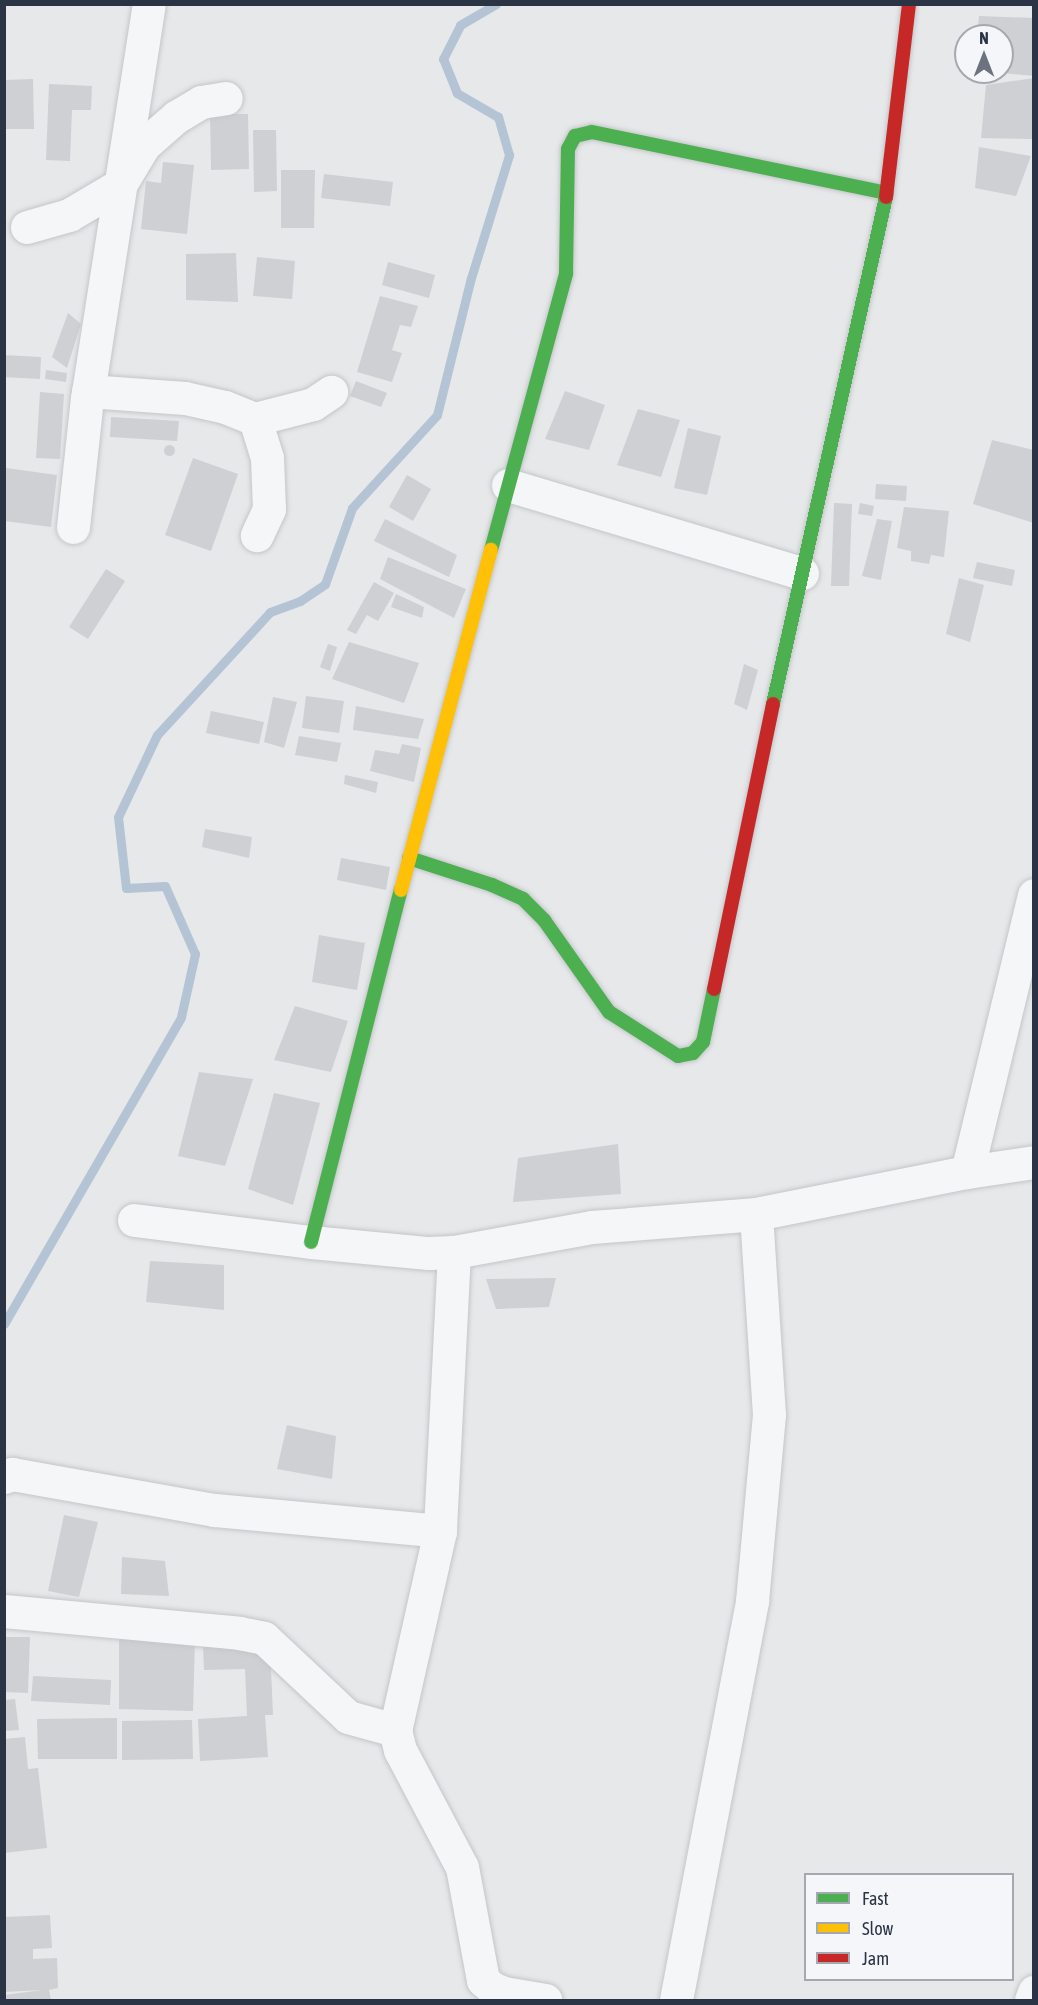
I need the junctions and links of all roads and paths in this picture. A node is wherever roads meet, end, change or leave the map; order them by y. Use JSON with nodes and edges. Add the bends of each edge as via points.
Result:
{"nodes":[{"id":1,"x":149,"y":4,"type":"edge"},
{"id":2,"x":909,"y":4,"type":"edge"},
{"id":3,"x":226,"y":98,"type":"dead end"},
{"id":4,"x":120,"y":185,"type":"junction"},
{"id":5,"x":887,"y":193,"type":"junction"},
{"id":6,"x":27,"y":227,"type":"dead end"},
{"id":7,"x":88,"y":391,"type":"junction"},
{"id":8,"x":331,"y":392,"type":"dead end"},
{"id":9,"x":255,"y":419,"type":"junction"},
{"id":10,"x":508,"y":485,"type":"junction"},
{"id":11,"x":73,"y":527,"type":"dead end"},
{"id":12,"x":257,"y":535,"type":"dead end"},
{"id":13,"x":802,"y":573,"type":"junction"},
{"id":14,"x":409,"y":858,"type":"junction"},
{"id":15,"x":1034,"y":895,"type":"edge"},
{"id":16,"x":1034,"y":1162,"type":"edge"},
{"id":17,"x":967,"y":1172,"type":"junction"},
{"id":18,"x":756,"y":1214,"type":"junction"},
{"id":19,"x":134,"y":1220,"type":"dead end"},
{"id":20,"x":311,"y":1242,"type":"junction"},
{"id":21,"x":454,"y":1252,"type":"junction"},
{"id":22,"x":4,"y":1477,"type":"edge"},
{"id":23,"x":440,"y":1531,"type":"junction"},
{"id":24,"x":4,"y":1611,"type":"edge"},
{"id":25,"x":395,"y":1730,"type":"junction"},
{"id":26,"x":1034,"y":1992,"type":"edge"},
{"id":27,"x":545,"y":2001,"type":"edge"},
{"id":28,"x":676,"y":2001,"type":"edge"},
{"id":29,"x":1031,"y":2001,"type":"edge"}],
"edges":[{"from":1,"to":4,"type":"street"},
{"from":2,"to":5,"type":"street"},
{"from":3,"to":4,"type":"street","via":[[201,102],[176,117],[144,145]]},
{"from":4,"to":6,"type":"street","via":[[69,215]]},
{"from":4,"to":7,"type":"street"},
{"from":5,"to":10,"type":"street","via":[[592,132],[575,136],[568,149],[566,273]]},
{"from":5,"to":13,"type":"street"},
{"from":7,"to":9,"type":"street","via":[[185,398]]},
{"from":7,"to":11,"type":"street"},
{"from":8,"to":9,"type":"street","via":[[313,404]]},
{"from":9,"to":12,"type":"street","via":[[267,458],[268,509]]},
{"from":10,"to":13,"type":"street"},
{"from":10,"to":14,"type":"street"},
{"from":13,"to":14,"type":"street","via":[[703,1042],[693,1053],[678,1056],[609,1012],[544,920],[523,899]]},
{"from":14,"to":20,"type":"street"},
{"from":15,"to":17,"type":"street"},
{"from":16,"to":17,"type":"street"},
{"from":17,"to":18,"type":"street"},
{"from":18,"to":21,"type":"street","via":[[592,1227]]},
{"from":18,"to":28,"type":"street","via":[[769,1415],[752,1600]]},
{"from":19,"to":20,"type":"street"},
{"from":20,"to":21,"type":"street"},
{"from":21,"to":23,"type":"street"},
{"from":22,"to":23,"type":"street","via":[[12,1474],[215,1510]]},
{"from":23,"to":25,"type":"street"},
{"from":24,"to":25,"type":"street","via":[[264,1638],[348,1717]]},
{"from":25,"to":27,"type":"street","via":[[400,1750],[462,1867],[483,1980],[492,1989]]},
{"from":26,"to":29,"type":"street"}]}
